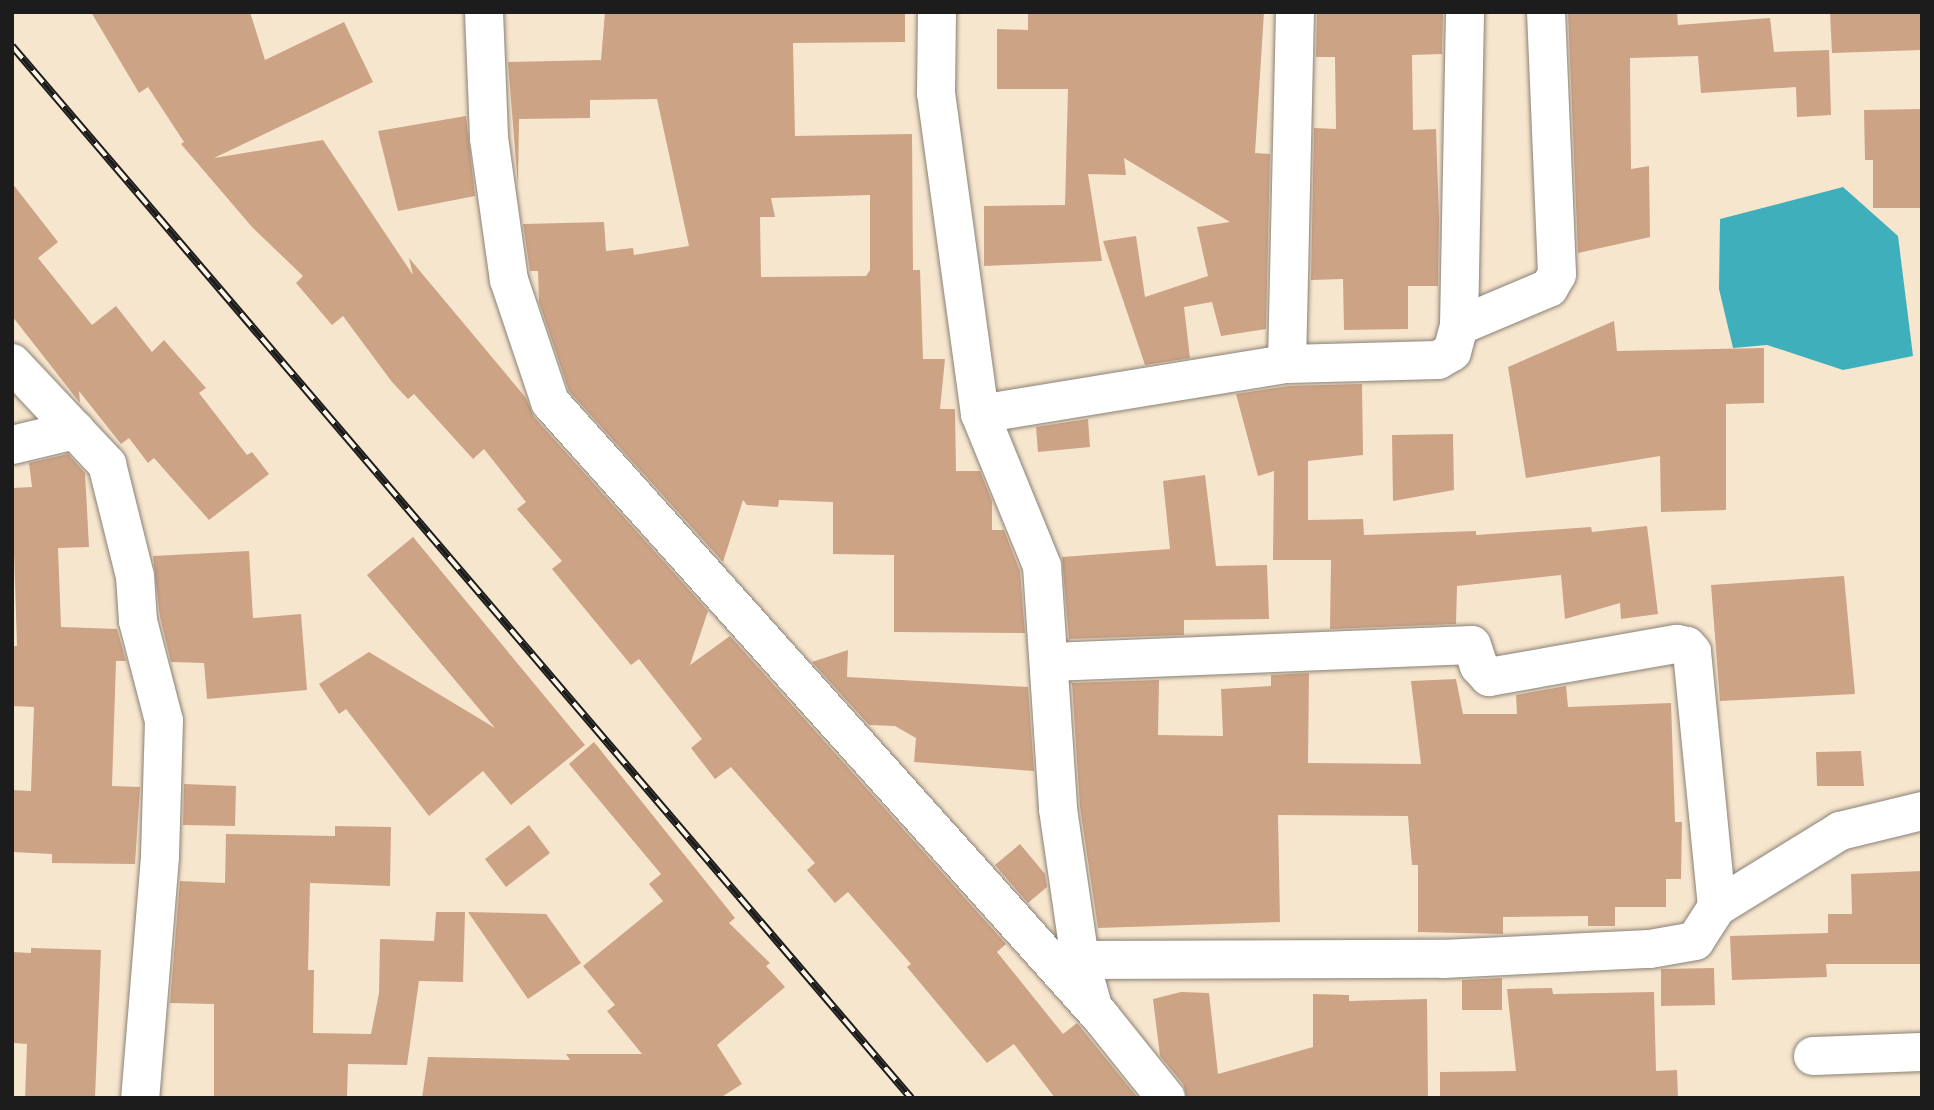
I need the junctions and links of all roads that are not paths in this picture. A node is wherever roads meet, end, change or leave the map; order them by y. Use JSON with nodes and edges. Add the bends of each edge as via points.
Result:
{"nodes":[{"id":1,"x":484,"y":12,"type":"edge"},
{"id":2,"x":937,"y":12,"type":"edge"},
{"id":3,"x":1295,"y":12,"type":"edge"},
{"id":4,"x":1465,"y":12,"type":"edge"},
{"id":5,"x":1546,"y":12,"type":"edge"},
{"id":6,"x":1459,"y":326,"type":"junction"},
{"id":7,"x":12,"y":363,"type":"edge"},
{"id":8,"x":1287,"y":364,"type":"junction"},
{"id":9,"x":980,"y":414,"type":"junction"},
{"id":10,"x":75,"y":430,"type":"junction"},
{"id":11,"x":12,"y":445,"type":"edge"},
{"id":12,"x":1051,"y":662,"type":"junction"},
{"id":13,"x":1922,"y":810,"type":"edge"},
{"id":14,"x":1717,"y":907,"type":"junction"},
{"id":15,"x":1080,"y":960,"type":"junction"},
{"id":16,"x":1101,"y":1017,"type":"junction"},
{"id":17,"x":1922,"y":1052,"type":"edge"},
{"id":18,"x":1812,"y":1056,"type":"dead end"},
{"id":19,"x":140,"y":1098,"type":"edge"},
{"id":20,"x":1166,"y":1098,"type":"edge"}],
"edges":[{"from":1,"to":16,"type":"street","via":[[489,138],[509,280],[551,402]]},
{"from":2,"to":9,"type":"street","via":[[936,93]]},
{"from":3,"to":8,"type":"street"},
{"from":4,"to":6,"type":"street"},
{"from":5,"to":6,"type":"street","via":[[1557,274],[1549,288]]},
{"from":6,"to":8,"type":"street","via":[[1452,352],[1438,360]]},
{"from":7,"to":10,"type":"street"},
{"from":8,"to":9,"type":"street"},
{"from":9,"to":12,"type":"street","via":[[1042,566]]},
{"from":10,"to":11,"type":"street"},
{"from":10,"to":19,"type":"street","via":[[107,464],[135,576],[138,621],[164,721],[160,858]]},
{"from":12,"to":14,"type":"street","via":[[1472,645],[1479,666],[1489,677],[1677,643],[1687,646],[1692,652]]},
{"from":12,"to":15,"type":"street","via":[[1058,809]]},
{"from":13,"to":14,"type":"street","via":[[1840,831]]},
{"from":14,"to":15,"type":"street","via":[[1695,941],[1650,949],[1443,959]]},
{"from":15,"to":16,"type":"street"},
{"from":16,"to":20,"type":"street"},
{"from":17,"to":18,"type":"street"}]}
